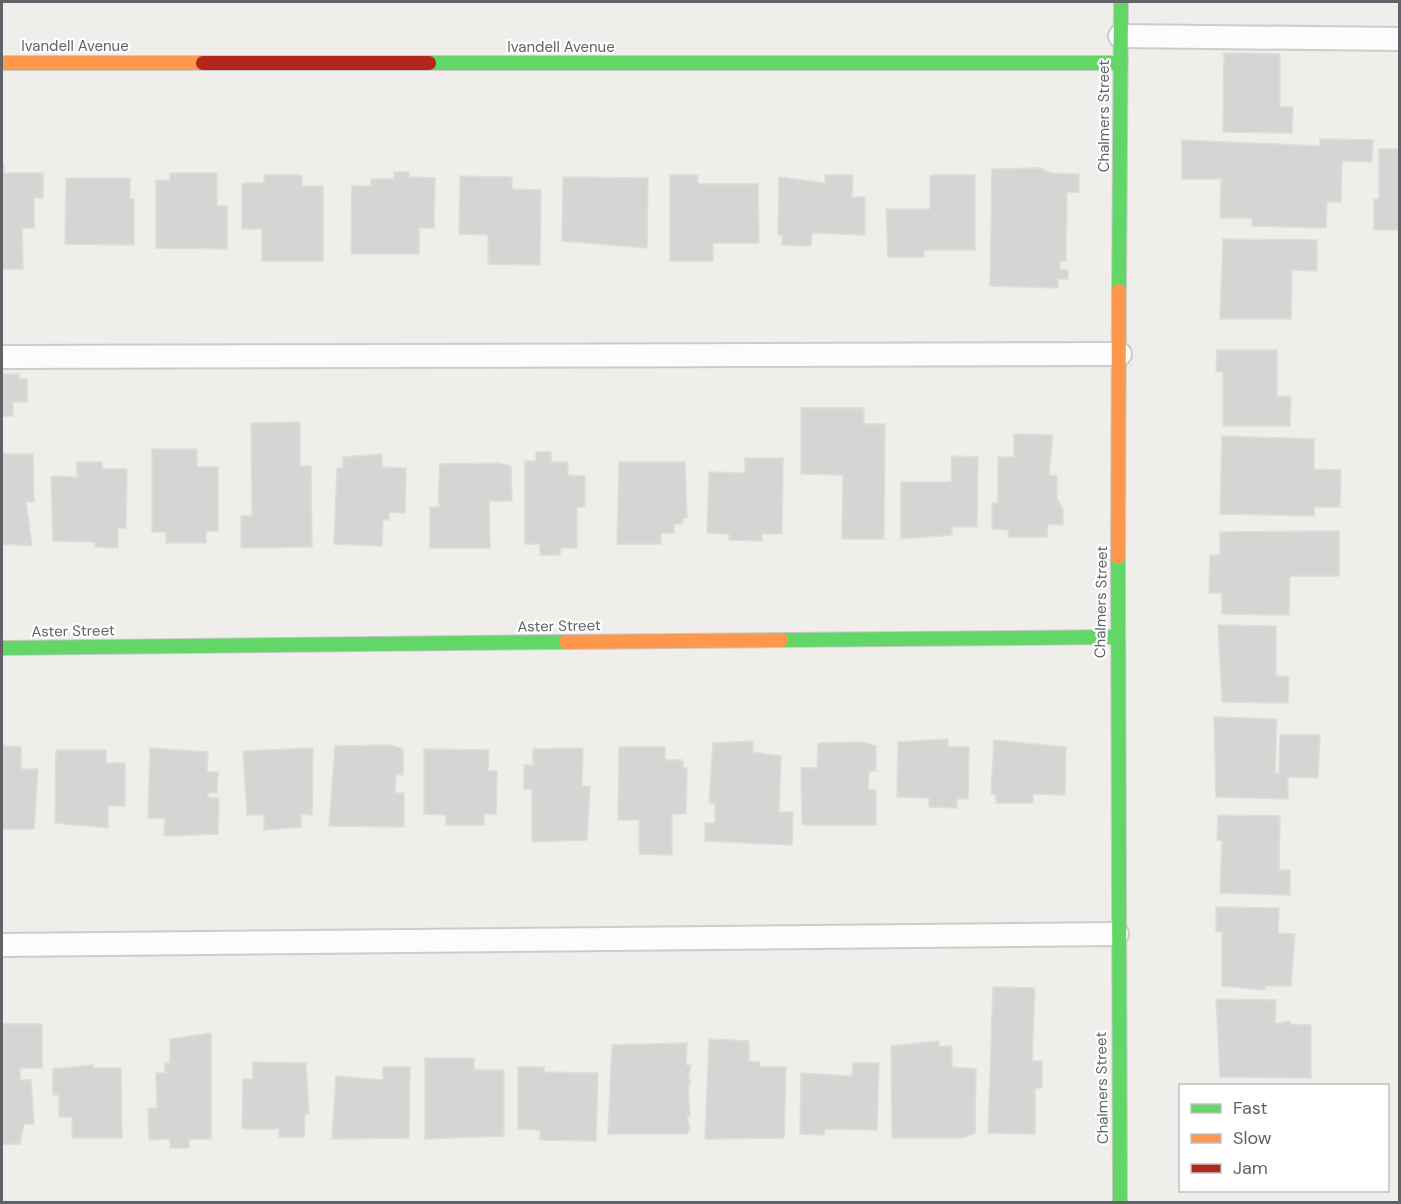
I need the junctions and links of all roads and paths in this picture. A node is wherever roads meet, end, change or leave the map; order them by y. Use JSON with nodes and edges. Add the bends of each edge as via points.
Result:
{"nodes":[{"id":1,"x":1121,"y":2,"type":"edge"},
{"id":2,"x":1120,"y":36,"type":"junction"},
{"id":3,"x":1400,"y":39,"type":"edge"},
{"id":4,"x":2,"y":63,"type":"edge"},
{"id":5,"x":1121,"y":63,"type":"junction"},
{"id":6,"x":1120,"y":354,"type":"junction"},
{"id":7,"x":2,"y":357,"type":"edge"},
{"id":8,"x":1117,"y":637,"type":"junction"},
{"id":9,"x":2,"y":648,"type":"edge"},
{"id":10,"x":1117,"y":934,"type":"junction"},
{"id":11,"x":2,"y":945,"type":"edge"},
{"id":12,"x":1120,"y":1203,"type":"edge"}],
"edges":[{"from":1,"to":2,"type":"street","name":"Chalmers Street"},
{"from":2,"to":3,"type":"lane"},
{"from":2,"to":5,"type":"street","name":"Chalmers Street"},
{"from":4,"to":5,"type":"street","name":"Ivandell Avenue"},
{"from":5,"to":6,"type":"street","name":"Chalmers Street"},
{"from":6,"to":7,"type":"lane"},
{"from":6,"to":8,"type":"street","name":"Chalmers Street"},
{"from":8,"to":9,"type":"street","name":"Aster Street"},
{"from":8,"to":10,"type":"street","name":"Chalmers Street"},
{"from":10,"to":11,"type":"lane"},
{"from":10,"to":12,"type":"street","name":"Chalmers Street"}]}
